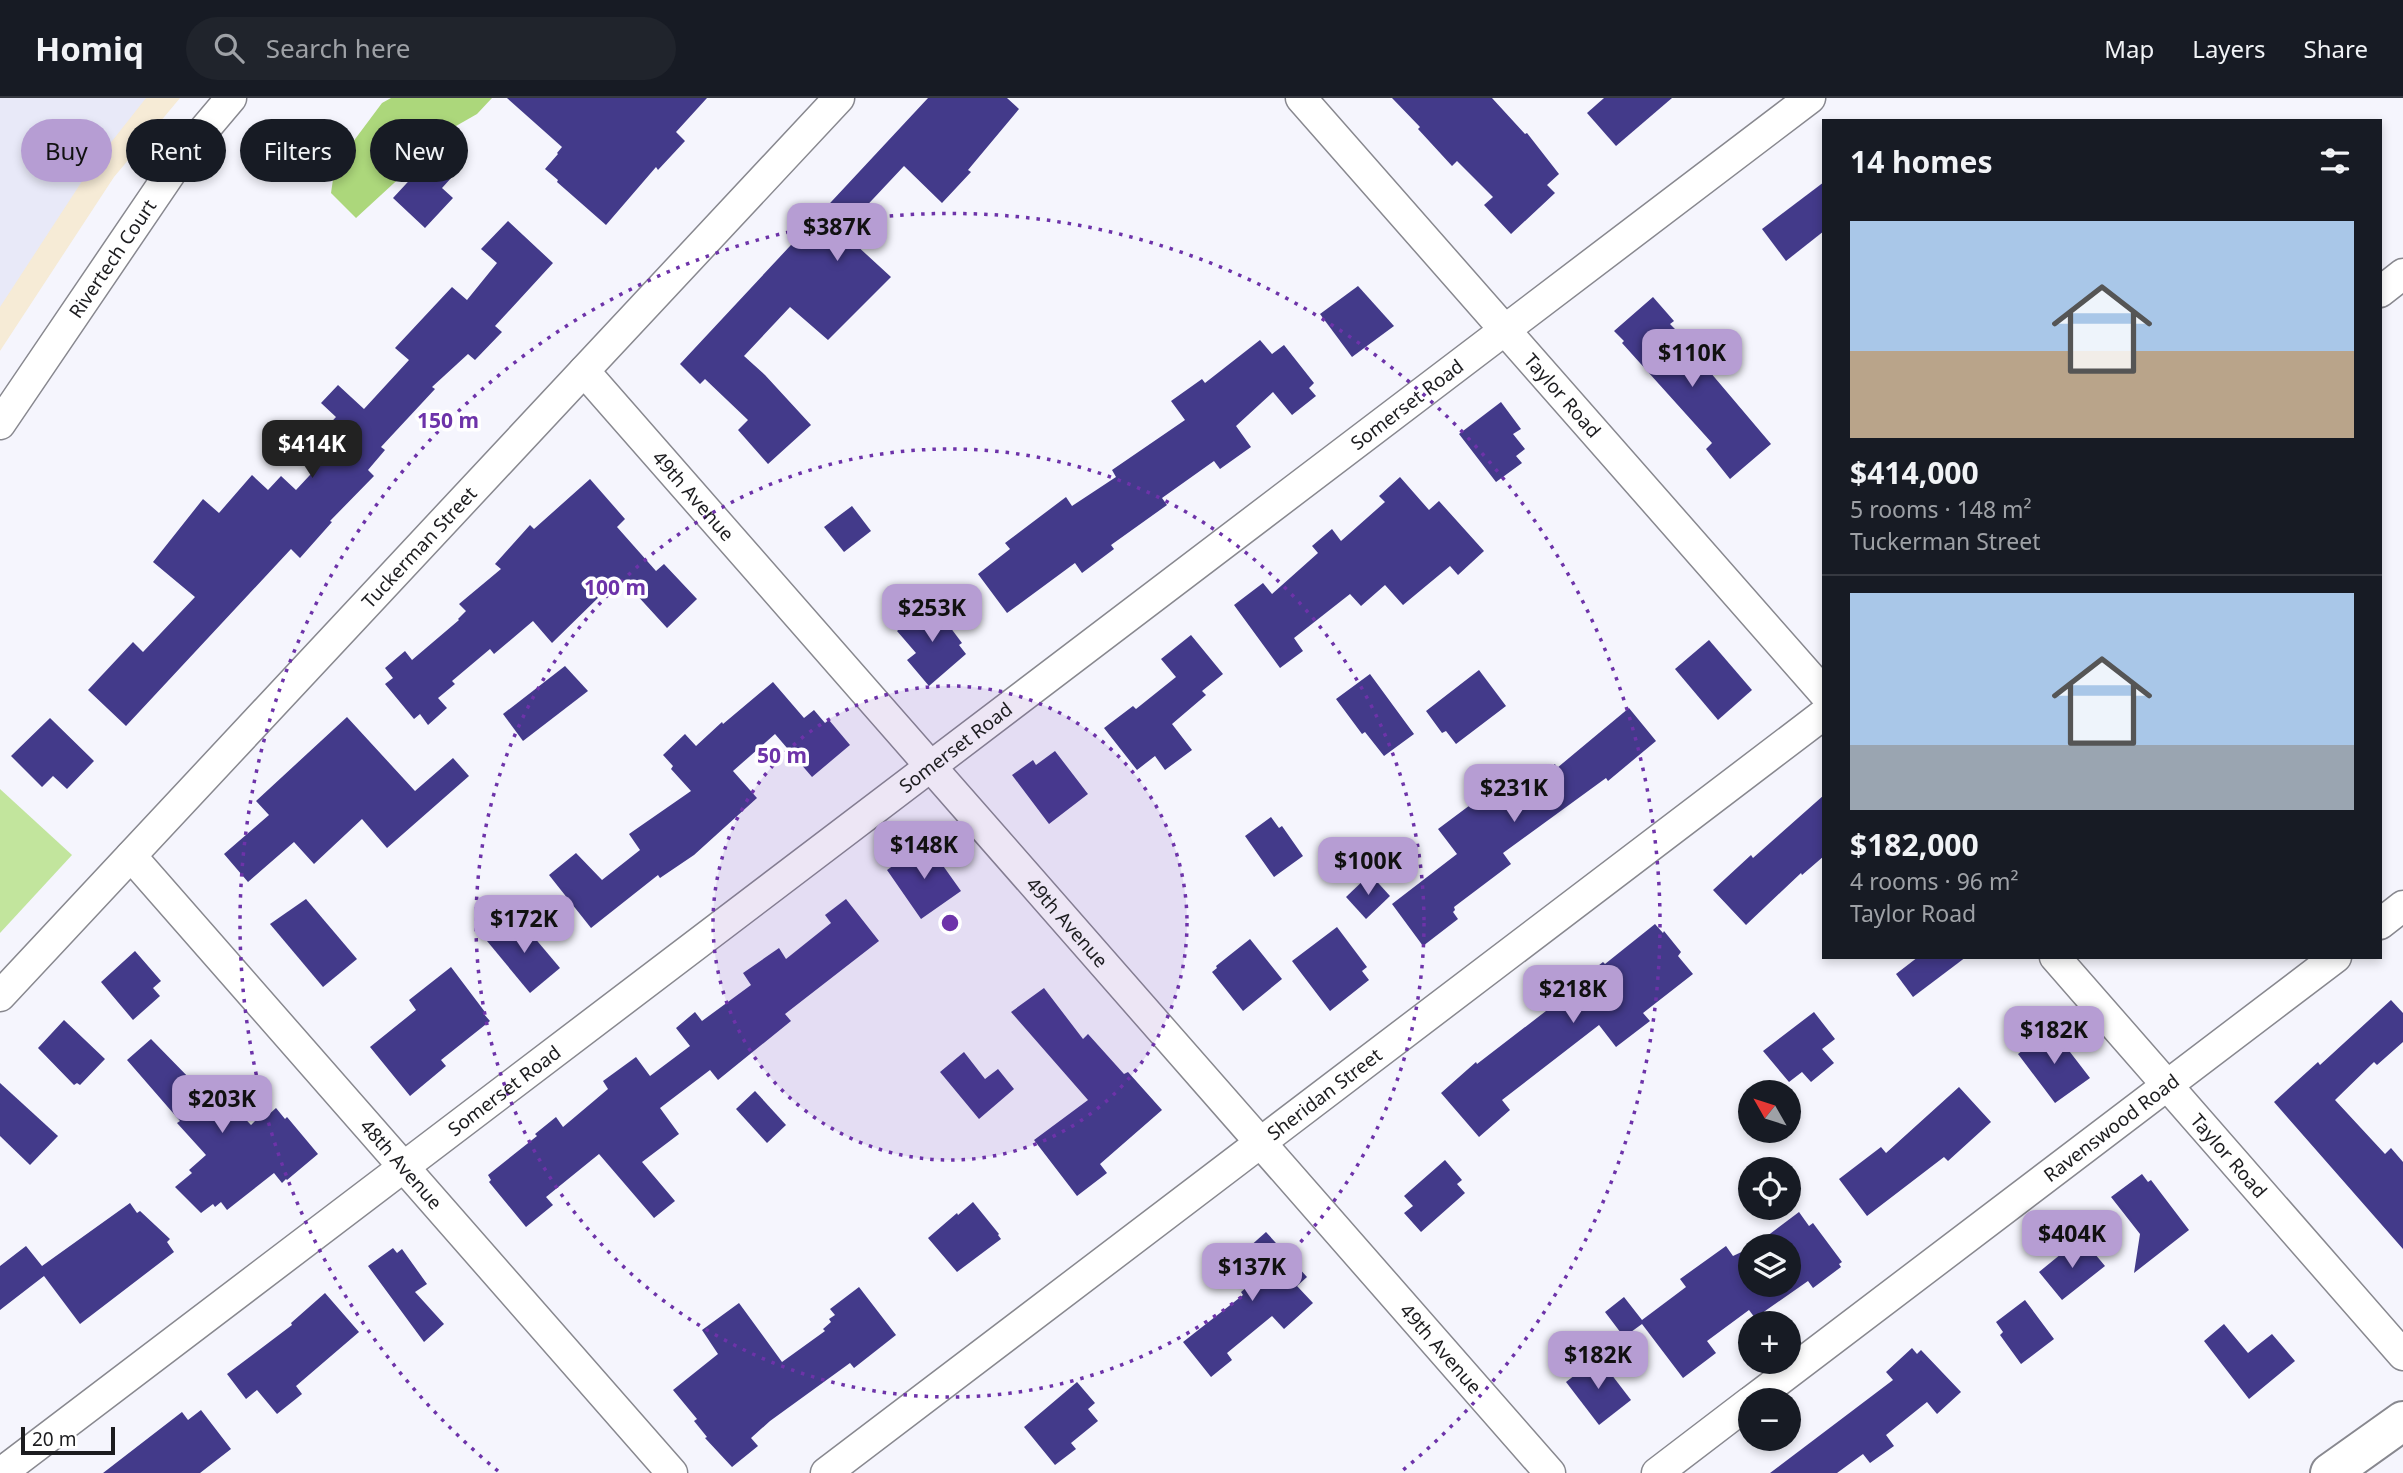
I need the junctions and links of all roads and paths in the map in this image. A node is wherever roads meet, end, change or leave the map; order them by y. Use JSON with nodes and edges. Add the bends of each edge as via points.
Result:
{"nodes":[{"id":1,"x":231,"y":98,"type":"edge"},
{"id":2,"x":839,"y":98,"type":"edge"},
{"id":3,"x":1301,"y":98,"type":"edge"},
{"id":4,"x":1810,"y":98,"type":"edge"},
{"id":5,"x":2403,"y":274,"type":"edge"},
{"id":6,"x":2382,"y":290,"type":"edge"},
{"id":7,"x":1505,"y":330,"type":"junction"},
{"id":8,"x":584,"y":371,"type":"junction"},
{"id":9,"x":0,"y":424,"type":"edge"},
{"id":10,"x":1822,"y":691,"type":"edge"},
{"id":11,"x":1822,"y":717,"type":"edge"},
{"id":12,"x":931,"y":766,"type":"junction"},
{"id":13,"x":131,"y":856,"type":"junction"},
{"id":14,"x":2403,"y":906,"type":"edge"},
{"id":15,"x":2382,"y":922,"type":"edge"},
{"id":16,"x":2057,"y":959,"type":"edge"},
{"id":17,"x":2333,"y":959,"type":"edge"},
{"id":18,"x":0,"y":996,"type":"edge"},
{"id":19,"x":2167,"y":1085,"type":"junction"},
{"id":20,"x":1261,"y":1143,"type":"junction"},
{"id":21,"x":403,"y":1167,"type":"junction"},
{"id":22,"x":2403,"y":1355,"type":"edge"},
{"id":23,"x":1768,"y":1388,"type":"edge"},
{"id":24,"x":1738,"y":1411,"type":"edge"},
{"id":25,"x":2403,"y":1421,"type":"edge"},
{"id":26,"x":1,"y":1473,"type":"edge"},
{"id":27,"x":672,"y":1473,"type":"edge"},
{"id":28,"x":826,"y":1473,"type":"edge"},
{"id":29,"x":1550,"y":1473,"type":"edge"},
{"id":30,"x":1657,"y":1473,"type":"edge"},
{"id":31,"x":2330,"y":1473,"type":"edge"}],
"edges":[{"from":1,"to":9,"type":"street","name":"Rivertech Court","via":[[182,156]]},
{"from":2,"to":8,"type":"street","name":"Tuckerman Street"},
{"from":3,"to":7,"type":"street","name":"Taylor Road"},
{"from":4,"to":7,"type":"street","name":"Somerset Road"},
{"from":5,"to":6,"type":"street"},
{"from":7,"to":10,"type":"street","name":"Taylor Road"},
{"from":7,"to":12,"type":"street","name":"Somerset Road"},
{"from":8,"to":12,"type":"street","name":"49th Avenue"},
{"from":8,"to":13,"type":"street","name":"Tuckerman Street"},
{"from":11,"to":20,"type":"street","name":"Sheridan Street"},
{"from":12,"to":20,"type":"street","name":"49th Avenue"},
{"from":12,"to":21,"type":"street","name":"Somerset Road"},
{"from":13,"to":18,"type":"street","name":"Tuckerman Street"},
{"from":13,"to":21,"type":"street","name":"48th Avenue"},
{"from":14,"to":15,"type":"street"},
{"from":16,"to":19,"type":"street","name":"Taylor Road"},
{"from":17,"to":19,"type":"street","name":"Ravenswood Road"},
{"from":19,"to":22,"type":"street","name":"Taylor Road"},
{"from":19,"to":23,"type":"street","name":"Ravenswood Road"},
{"from":20,"to":28,"type":"street","name":"Sheridan Street"},
{"from":20,"to":29,"type":"street","name":"49th Avenue"},
{"from":21,"to":26,"type":"street","name":"Somerset Road"},
{"from":21,"to":27,"type":"street","name":"48th Avenue"},
{"from":24,"to":30,"type":"street","name":"Ravenswood Road"},
{"from":25,"to":31,"type":"main road"}]}
